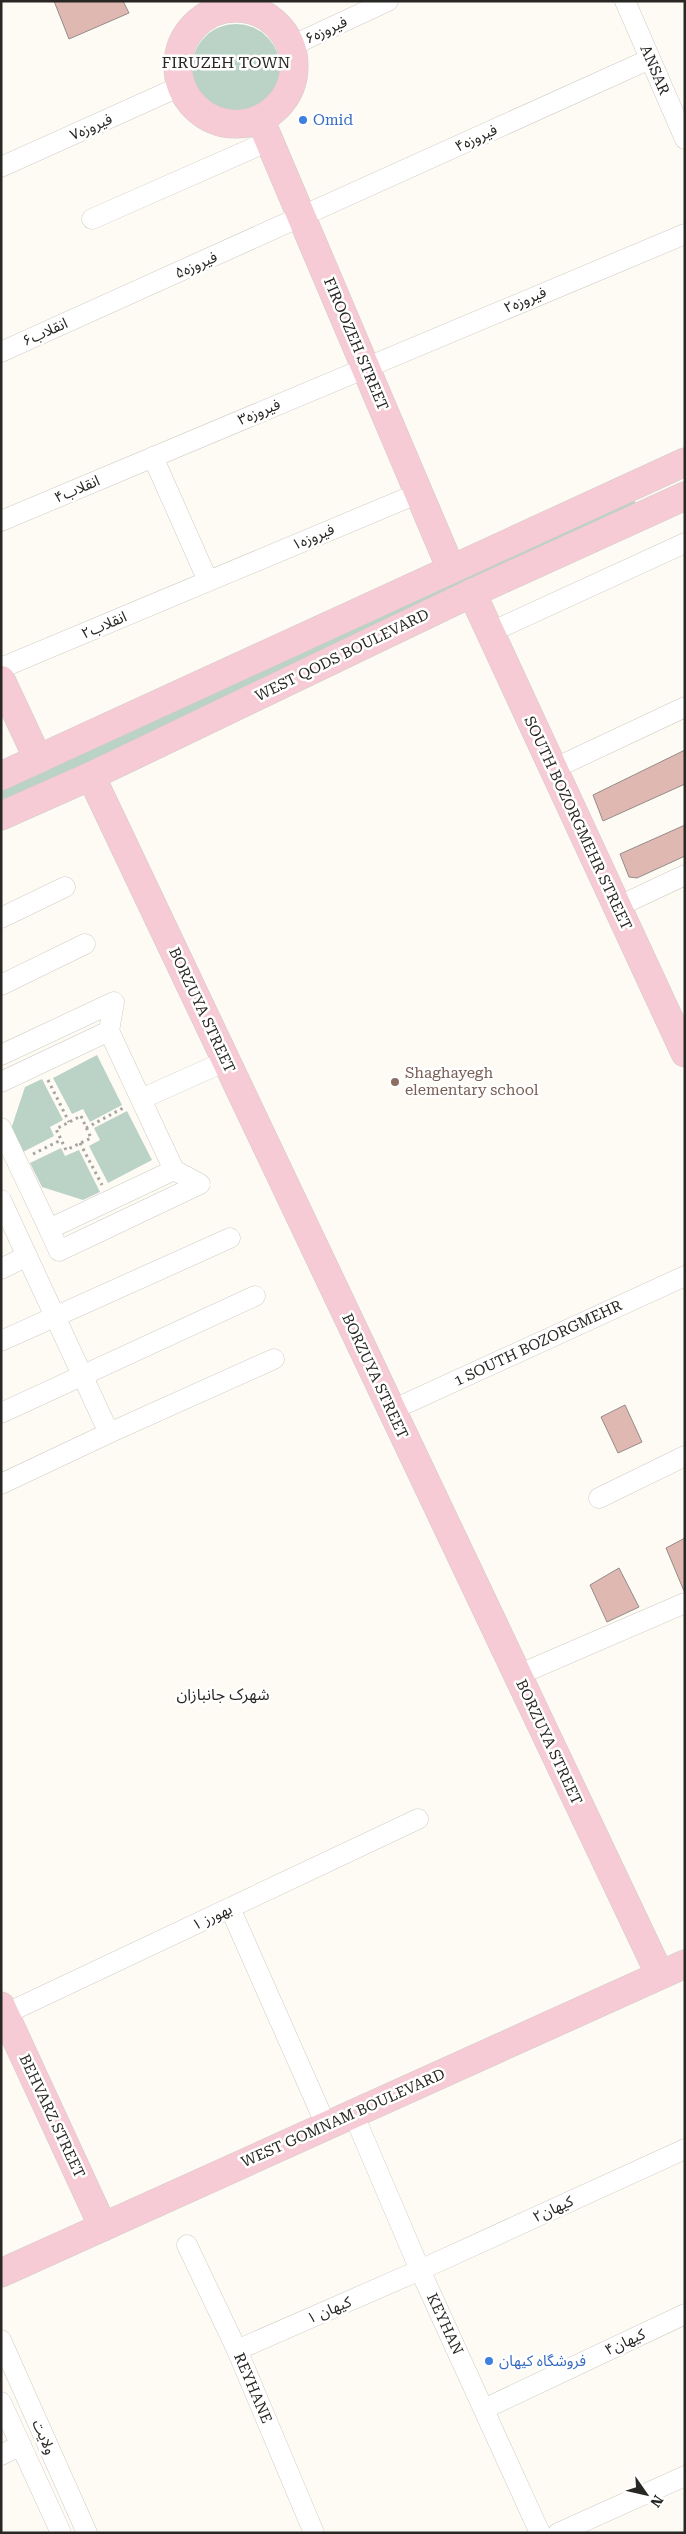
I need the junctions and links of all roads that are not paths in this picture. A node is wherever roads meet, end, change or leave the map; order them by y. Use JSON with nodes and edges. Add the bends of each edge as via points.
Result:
{"nodes":[{"id":1,"x":388,"y":1,"type":"edge"},
{"id":2,"x":625,"y":1,"type":"edge"},
{"id":3,"x":212,"y":7,"type":"edge"},
{"id":4,"x":291,"y":46,"type":"junction"},
{"id":5,"x":650,"y":59,"type":"junction"},
{"id":6,"x":181,"y":86,"type":"junction"},
{"id":7,"x":265,"y":130,"type":"junction"},
{"id":8,"x":685,"y":139,"type":"edge"},
{"id":9,"x":1,"y":167,"type":"edge"},
{"id":10,"x":302,"y":218,"type":"junction"},
{"id":11,"x":92,"y":220,"type":"dead end"},
{"id":12,"x":685,"y":234,"type":"edge"},
{"id":13,"x":89,"y":313,"type":"joint"},
{"id":14,"x":1,"y":352,"type":"edge"},
{"id":15,"x":365,"y":367,"type":"junction"},
{"id":16,"x":152,"y":457,"type":"junction"},
{"id":17,"x":685,"y":462,"type":"edge"},
{"id":18,"x":654,"y":476,"type":"junction"},
{"id":19,"x":419,"y":493,"type":"junction"},
{"id":20,"x":676,"y":500,"type":"edge"},
{"id":21,"x":1,"y":521,"type":"edge"},
{"id":22,"x":685,"y":543,"type":"edge"},
{"id":23,"x":451,"y":569,"type":"junction"},
{"id":24,"x":208,"y":581,"type":"junction"},
{"id":25,"x":472,"y":593,"type":"junction"},
{"id":26,"x":489,"y":633,"type":"junction"},
{"id":27,"x":1,"y":668,"type":"edge"},
{"id":28,"x":1,"y":680,"type":"edge"},
{"id":29,"x":685,"y":707,"type":"edge"},
{"id":30,"x":38,"y":759,"type":"junction"},
{"id":31,"x":553,"y":769,"type":"junction"},
{"id":32,"x":1,"y":776,"type":"edge"},
{"id":33,"x":91,"y":776,"type":"junction"},
{"id":34,"x":1,"y":816,"type":"edge"},
{"id":35,"x":685,"y":875,"type":"edge"},
{"id":36,"x":65,"y":887,"type":"dead end"},
{"id":37,"x":617,"y":907,"type":"junction"},
{"id":38,"x":1,"y":918,"type":"edge"},
{"id":39,"x":85,"y":944,"type":"dead end"},
{"id":40,"x":1,"y":985,"type":"edge"},
{"id":41,"x":109,"y":1031,"type":"junction"},
{"id":42,"x":683,"y":1044,"type":"edge"},
{"id":43,"x":1,"y":1055,"type":"edge"},
{"id":44,"x":226,"y":1061,"type":"junction"},
{"id":45,"x":1,"y":1082,"type":"edge"},
{"id":46,"x":141,"y":1099,"type":"junction"},
{"id":47,"x":1,"y":1128,"type":"edge"},
{"id":48,"x":174,"y":1170,"type":"junction"},
{"id":49,"x":2,"y":1202,"type":"edge"},
{"id":50,"x":49,"y":1229,"type":"junction"},
{"id":51,"x":230,"y":1238,"type":"dead end"},
{"id":52,"x":27,"y":1256,"type":"junction"},
{"id":53,"x":1,"y":1269,"type":"edge"},
{"id":54,"x":685,"y":1276,"type":"edge"},
{"id":55,"x":255,"y":1296,"type":"dead end"},
{"id":56,"x":56,"y":1317,"type":"junction"},
{"id":57,"x":1,"y":1341,"type":"edge"},
{"id":58,"x":274,"y":1359,"type":"dead end"},
{"id":59,"x":83,"y":1376,"type":"junction"},
{"id":60,"x":392,"y":1410,"type":"junction"},
{"id":61,"x":1,"y":1413,"type":"edge"},
{"id":62,"x":109,"y":1433,"type":"junction"},
{"id":63,"x":685,"y":1456,"type":"edge"},
{"id":64,"x":1,"y":1484,"type":"edge"},
{"id":65,"x":599,"y":1498,"type":"dead end"},
{"id":66,"x":685,"y":1603,"type":"edge"},
{"id":67,"x":518,"y":1675,"type":"junction"},
{"id":68,"x":418,"y":1820,"type":"dead end"},
{"id":69,"x":230,"y":1908,"type":"junction"},
{"id":70,"x":685,"y":1964,"type":"edge"},
{"id":71,"x":660,"y":1975,"type":"junction"},
{"id":72,"x":3,"y":2010,"type":"edge"},
{"id":73,"x":353,"y":2113,"type":"junction"},
{"id":74,"x":326,"y":2125,"type":"junction"},
{"id":75,"x":685,"y":2149,"type":"edge"},
{"id":76,"x":104,"y":2227,"type":"junction"},
{"id":77,"x":187,"y":2245,"type":"dead end"},
{"id":78,"x":420,"y":2270,"type":"junction"},
{"id":79,"x":1,"y":2273,"type":"edge"},
{"id":80,"x":685,"y":2314,"type":"edge"},
{"id":81,"x":1,"y":2340,"type":"edge"},
{"id":82,"x":237,"y":2350,"type":"junction"},
{"id":83,"x":1,"y":2402,"type":"edge"},
{"id":84,"x":484,"y":2409,"type":"junction"},
{"id":85,"x":22,"y":2445,"type":"junction"},
{"id":86,"x":1,"y":2454,"type":"edge"},
{"id":87,"x":685,"y":2476,"type":"edge"},
{"id":88,"x":61,"y":2533,"type":"edge"},
{"id":89,"x":87,"y":2533,"type":"edge"},
{"id":90,"x":314,"y":2533,"type":"edge"},
{"id":91,"x":540,"y":2533,"type":"edge"},
{"id":92,"x":558,"y":2533,"type":"edge"}],
"edges":[{"from":1,"to":4,"type":"street","name":"فیروزه۶"},
{"from":2,"to":5,"type":"street","name":"ANSAR"},
{"from":3,"to":4,"type":"main road","via":[[260,13],[277,24]]},
{"from":3,"to":6,"type":"main road","via":[[183,42],[179,57]]},
{"from":4,"to":7,"type":"main road","via":[[294,71],[289,91]]},
{"from":5,"to":8,"type":"street","name":"ANSAR"},
{"from":5,"to":10,"type":"street","name":"فیروزه۴"},
{"from":6,"to":7,"type":"main road","via":[[192,105],[206,116],[223,123]]},
{"from":6,"to":9,"type":"street","name":"فیروزه۷"},
{"from":7,"to":10,"type":"main road","name":"FIROOZEH STREET"},
{"from":7,"to":11,"type":"street"},
{"from":10,"to":13,"type":"street","name":"فیروزه۵"},
{"from":10,"to":15,"type":"main road","name":"FIROOZEH STREET"},
{"from":12,"to":15,"type":"street","name":"فیروزه۲"},
{"from":13,"to":14,"type":"street","name":"انقلاب۶"},
{"from":15,"to":16,"type":"street","name":"فیروزه۳"},
{"from":15,"to":19,"type":"main road","name":"FIROOZEH STREET"},
{"from":16,"to":21,"type":"street","name":"انقلاب۴"},
{"from":16,"to":24,"type":"street"},
{"from":17,"to":18,"type":"main road","name":"WEST QODS BOULEVARD"},
{"from":18,"to":20,"type":"main road"},
{"from":18,"to":23,"type":"main road","name":"WEST QODS BOULEVARD"},
{"from":19,"to":23,"type":"main road","name":"FIROOZEH STREET"},
{"from":19,"to":24,"type":"street","name":"فیروزه۱"},
{"from":20,"to":25,"type":"main road","name":"WEST QODS BOULEVARD"},
{"from":22,"to":26,"type":"street"},
{"from":23,"to":30,"type":"main road","name":"WEST QODS BOULEVARD"},
{"from":24,"to":27,"type":"street","name":"انقلاب۲"},
{"from":25,"to":26,"type":"main road","name":"SOUTH BOZORGMEHR STREET"},
{"from":25,"to":33,"type":"main road","name":"WEST QODS BOULEVARD"},
{"from":26,"to":31,"type":"main road","name":"SOUTH BOZORGMEHR STREET"},
{"from":28,"to":30,"type":"main road"},
{"from":29,"to":31,"type":"street"},
{"from":30,"to":32,"type":"main road","name":"WEST QODS BOULEVARD"},
{"from":31,"to":37,"type":"main road","name":"SOUTH BOZORGMEHR STREET"},
{"from":33,"to":34,"type":"main road","name":"WEST QODS BOULEVARD"},
{"from":33,"to":44,"type":"main road","name":"BORZUYA STREET"},
{"from":35,"to":37,"type":"street"},
{"from":36,"to":38,"type":"street"},
{"from":37,"to":42,"type":"main road","name":"SOUTH BOZORGMEHR STREET"},
{"from":39,"to":40,"type":"street"},
{"from":41,"to":43,"type":"street","via":[[114,1002]]},
{"from":41,"to":45,"type":"street"},
{"from":41,"to":46,"type":"street"},
{"from":44,"to":46,"type":"street"},
{"from":44,"to":60,"type":"main road","name":"BORZUYA STREET"},
{"from":46,"to":48,"type":"street"},
{"from":47,"to":50,"type":"street"},
{"from":48,"to":50,"type":"street"},
{"from":48,"to":50,"type":"street","via":[[200,1184],[59,1251]]},
{"from":49,"to":52,"type":"street"},
{"from":51,"to":56,"type":"street"},
{"from":52,"to":53,"type":"street"},
{"from":52,"to":56,"type":"street"},
{"from":54,"to":60,"type":"street","name":"1 SOUTH BOZORGMEHR"},
{"from":55,"to":59,"type":"street"},
{"from":56,"to":57,"type":"street"},
{"from":56,"to":59,"type":"street"},
{"from":58,"to":62,"type":"street"},
{"from":59,"to":61,"type":"street"},
{"from":59,"to":62,"type":"street"},
{"from":60,"to":67,"type":"main road","name":"BORZUYA STREET"},
{"from":62,"to":64,"type":"street"},
{"from":63,"to":65,"type":"street"},
{"from":66,"to":67,"type":"street"},
{"from":67,"to":71,"type":"main road","name":"BORZUYA STREET"},
{"from":68,"to":69,"type":"street","name":"بهورز ۱"},
{"from":69,"to":72,"type":"street","name":"بهورز ۱"},
{"from":69,"to":74,"type":"street"},
{"from":70,"to":71,"type":"main road","name":"WEST GOMNAM BOULEVARD"},
{"from":71,"to":73,"type":"main road","name":"WEST GOMNAM BOULEVARD"},
{"from":72,"to":76,"type":"main road","name":"BEHVARZ STREET"},
{"from":73,"to":74,"type":"main road","name":"WEST GOMNAM BOULEVARD"},
{"from":73,"to":78,"type":"street","name":"KEYHAN"},
{"from":74,"to":76,"type":"main road","name":"WEST GOMNAM BOULEVARD"},
{"from":75,"to":78,"type":"street","name":"کیهان۲"},
{"from":76,"to":79,"type":"main road","name":"WEST GOMNAM BOULEVARD"},
{"from":77,"to":82,"type":"street","name":"REYHANE"},
{"from":78,"to":82,"type":"street","name":"کیهان ۱"},
{"from":78,"to":84,"type":"street","name":"KEYHAN"},
{"from":80,"to":84,"type":"street","name":"کیهان۴"},
{"from":81,"to":89,"type":"street","name":"ولایت"},
{"from":82,"to":90,"type":"street","name":"REYHANE"},
{"from":83,"to":85,"type":"street"},
{"from":84,"to":91,"type":"street","name":"KEYHAN"},
{"from":85,"to":86,"type":"street"},
{"from":85,"to":88,"type":"street"},
{"from":87,"to":92,"type":"street"}]}
